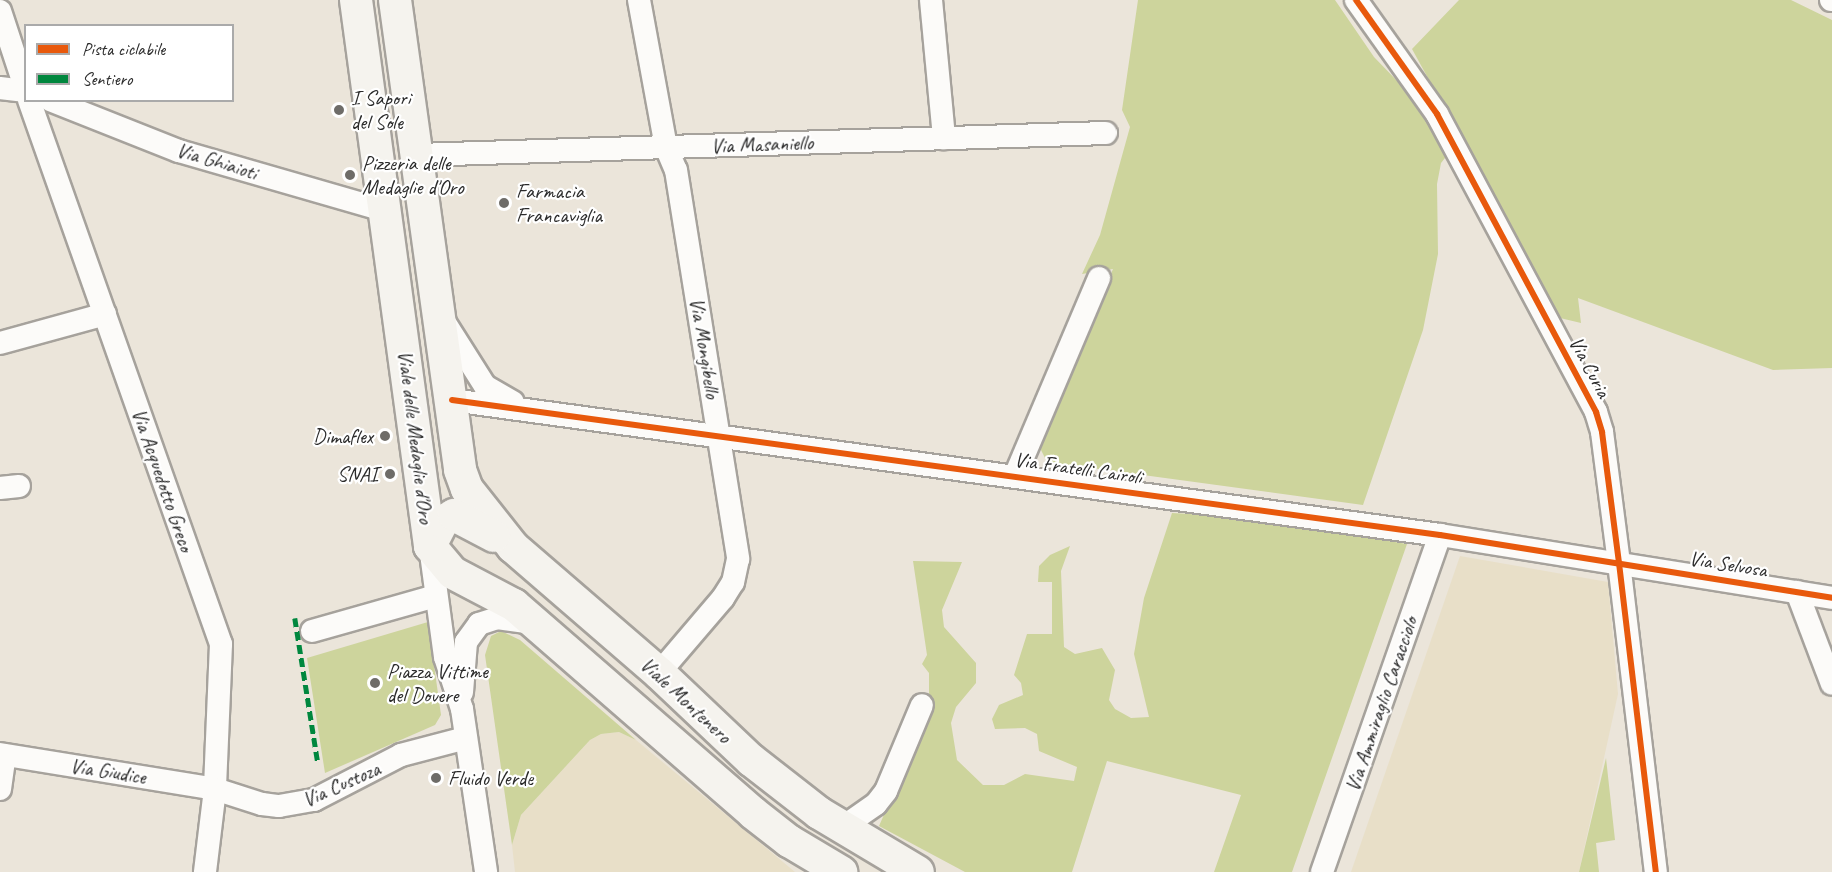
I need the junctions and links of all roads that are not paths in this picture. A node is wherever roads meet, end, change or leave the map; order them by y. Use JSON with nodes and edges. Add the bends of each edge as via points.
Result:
{"nodes":[{"id":1,"x":356,"y":0,"type":"edge"},
{"id":2,"x":395,"y":0,"type":"edge"},
{"id":3,"x":639,"y":0,"type":"edge"},
{"id":4,"x":931,"y":0,"type":"edge"},
{"id":5,"x":1356,"y":0,"type":"edge"},
{"id":6,"x":0,"y":12,"type":"edge"},
{"id":7,"x":24,"y":85,"type":"edge"},
{"id":8,"x":0,"y":88,"type":"edge"},
{"id":9,"x":24,"y":91,"type":"edge"},
{"id":10,"x":30,"y":102,"type":"edge"},
{"id":11,"x":55,"y":102,"type":"edge"},
{"id":12,"x":1107,"y":133,"type":"dead end"},
{"id":13,"x":944,"y":138,"type":"junction"},
{"id":14,"x":666,"y":147,"type":"junction"},
{"id":15,"x":418,"y":155,"type":"junction"},
{"id":16,"x":387,"y":211,"type":"junction"},
{"id":17,"x":1099,"y":278,"type":"dead end"},
{"id":18,"x":439,"y":311,"type":"junction"},
{"id":19,"x":105,"y":314,"type":"junction"},
{"id":20,"x":0,"y":343,"type":"edge"},
{"id":21,"x":452,"y":400,"type":"junction"},
{"id":22,"x":532,"y":409,"type":"junction"},
{"id":23,"x":719,"y":434,"type":"junction"},
{"id":24,"x":1016,"y":476,"type":"junction"},
{"id":25,"x":475,"y":501,"type":"joint"},
{"id":26,"x":1440,"y":535,"type":"junction"},
{"id":27,"x":430,"y":546,"type":"junction"},
{"id":28,"x":513,"y":547,"type":"junction"},
{"id":29,"x":1619,"y":563,"type":"junction"},
{"id":30,"x":1797,"y":592,"type":"junction"},
{"id":31,"x":436,"y":596,"type":"junction"},
{"id":32,"x":1832,"y":598,"type":"edge"},
{"id":33,"x":534,"y":623,"type":"junction"},
{"id":34,"x":312,"y":631,"type":"dead end"},
{"id":35,"x":659,"y":673,"type":"junction"},
{"id":36,"x":1832,"y":684,"type":"edge"},
{"id":37,"x":922,"y":705,"type":"dead end"},
{"id":38,"x":462,"y":709,"type":"junction"},
{"id":39,"x":466,"y":738,"type":"junction"},
{"id":40,"x":3,"y":754,"type":"edge"},
{"id":41,"x":0,"y":789,"type":"edge"},
{"id":42,"x":215,"y":789,"type":"junction"},
{"id":43,"x":843,"y":827,"type":"junction"},
{"id":44,"x":205,"y":872,"type":"edge"},
{"id":45,"x":486,"y":872,"type":"edge"},
{"id":46,"x":841,"y":872,"type":"edge"},
{"id":47,"x":918,"y":872,"type":"edge"},
{"id":48,"x":1322,"y":872,"type":"edge"},
{"id":49,"x":1656,"y":872,"type":"edge"}],
"edges":[{"from":1,"to":16,"type":"main road","name":"Viale delle Medaglie d'Oro"},
{"from":2,"to":15,"type":"main road","name":"Viale delle Medaglie d'Oro"},
{"from":3,"to":14,"type":"street","name":"Via Mongibello"},
{"from":4,"to":13,"type":"street"},
{"from":5,"to":29,"type":"street","name":"Via Curia","via":[[1437,114],[1596,412]]},
{"from":6,"to":7,"type":"street"},
{"from":8,"to":9,"type":"street"},
{"from":10,"to":19,"type":"street","name":"Via Acquedotto Greco"},
{"from":11,"to":16,"type":"street","name":"Via Ghiaioti","via":[[180,150]]},
{"from":12,"to":13,"type":"street","name":"Via Masaniello"},
{"from":13,"to":14,"type":"street","name":"Via Masaniello"},
{"from":14,"to":15,"type":"street","name":"Via Masaniello"},
{"from":14,"to":23,"type":"street","name":"Via Mongibello","via":[[676,170]]},
{"from":15,"to":18,"type":"main road","name":"Viale delle Medaglie d'Oro"},
{"from":16,"to":27,"type":"main road","name":"Viale delle Medaglie d'Oro"},
{"from":17,"to":24,"type":"street"},
{"from":18,"to":21,"type":"main road","name":"Viale delle Medaglie d'Oro"},
{"from":18,"to":22,"type":"street","via":[[485,386]]},
{"from":19,"to":20,"type":"street"},
{"from":19,"to":42,"type":"street","name":"Via Acquedotto Greco","via":[[221,644]]},
{"from":21,"to":22,"type":"street"},
{"from":21,"to":25,"type":"main road","name":"Viale delle Medaglie d'Oro","via":[[460,470]]},
{"from":22,"to":23,"type":"street","name":"Via Fratelli Cairoli"},
{"from":23,"to":24,"type":"street","name":"Via Fratelli Cairoli"},
{"from":23,"to":35,"type":"street","name":"Via Mongibello","via":[[738,559],[733,582]]},
{"from":24,"to":26,"type":"street","name":"Via Fratelli Cairoli"},
{"from":25,"to":28,"type":"main road","name":"Viale Montenero"},
{"from":26,"to":29,"type":"street","name":"Via Fratelli Cairoli"},
{"from":26,"to":48,"type":"street","name":"Via Ammiraglio Caracciolo"},
{"from":27,"to":28,"type":"main road","via":[[442,522],[454,515]]},
{"from":27,"to":31,"type":"street","name":"Viale delle Medaglie d'Oro"},
{"from":27,"to":33,"type":"main road","name":"Viale Montenero","via":[[453,573],[514,605]]},
{"from":28,"to":35,"type":"main road","name":"Viale Montenero"},
{"from":29,"to":30,"type":"street","name":"Via Selvosa"},
{"from":29,"to":49,"type":"street","name":"Via Curia"},
{"from":30,"to":32,"type":"street","name":"Via Selvosa"},
{"from":30,"to":36,"type":"street"},
{"from":31,"to":34,"type":"street"},
{"from":31,"to":38,"type":"street","name":"Viale delle Medaglie d'Oro","via":[[445,657]]},
{"from":33,"to":38,"type":"street","via":[[497,618],[473,631],[464,654]]},
{"from":33,"to":46,"type":"main road","name":"Viale Montenero","via":[[753,813],[789,841]]},
{"from":35,"to":43,"type":"main road","name":"Viale Montenero","via":[[751,760]]},
{"from":37,"to":43,"type":"street","via":[[886,790],[876,804]]},
{"from":38,"to":39,"type":"street","name":"Viale delle Medaglie d'Oro"},
{"from":39,"to":42,"type":"street","name":"Via Custoza","via":[[401,755],[351,783],[296,804],[261,804]]},
{"from":39,"to":45,"type":"street","name":"Viale delle Medaglie d'Oro"},
{"from":40,"to":41,"type":"street"},
{"from":40,"to":42,"type":"street","name":"Via Giudice"},
{"from":42,"to":44,"type":"street","name":"Via Acquedotto Greco"},
{"from":43,"to":47,"type":"main road","name":"Viale Montenero"}]}
